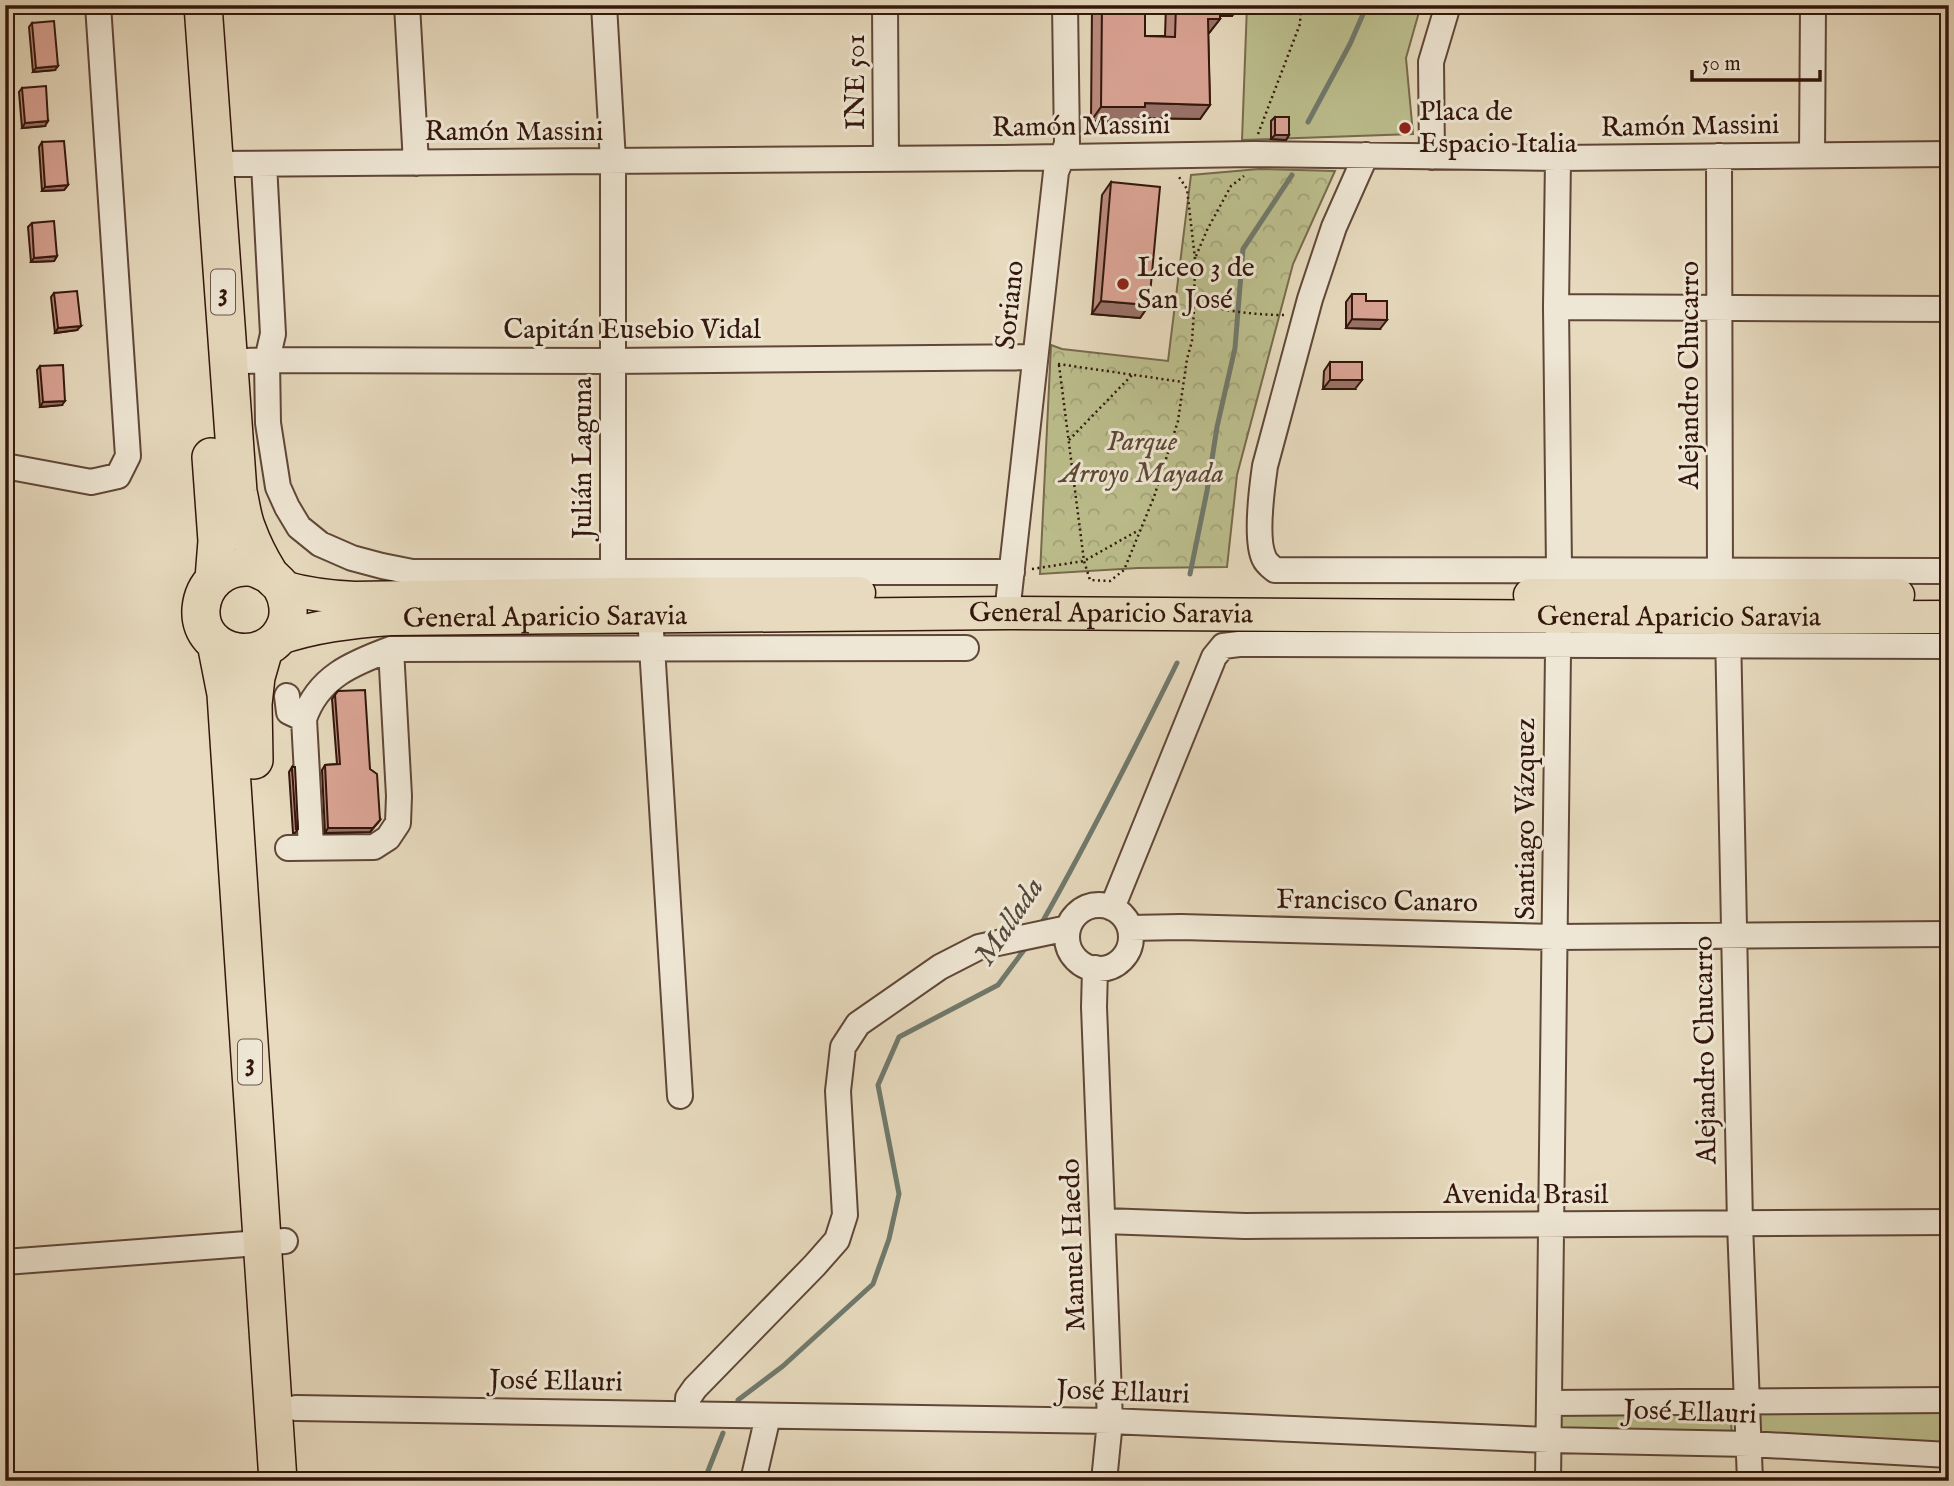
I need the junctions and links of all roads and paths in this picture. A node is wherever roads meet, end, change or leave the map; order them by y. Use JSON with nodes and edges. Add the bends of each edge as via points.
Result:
{"nodes":[{"id":1,"x":98,"y":5,"type":"edge"},
{"id":2,"x":178,"y":5,"type":"edge"},
{"id":3,"x":203,"y":5,"type":"edge"},
{"id":4,"x":407,"y":5,"type":"edge"},
{"id":5,"x":604,"y":5,"type":"edge"},
{"id":6,"x":885,"y":5,"type":"edge"},
{"id":7,"x":1065,"y":5,"type":"edge"},
{"id":8,"x":1448,"y":5,"type":"edge"},
{"id":9,"x":1813,"y":5,"type":"edge"},
{"id":10,"x":1949,"y":154,"type":"edge"},
{"id":11,"x":1366,"y":155,"type":"junction"},
{"id":12,"x":1812,"y":155,"type":"junction"},
{"id":13,"x":1719,"y":156,"type":"junction"},
{"id":14,"x":1062,"y":158,"type":"junction"},
{"id":15,"x":1432,"y":158,"type":"junction"},
{"id":16,"x":1558,"y":158,"type":"junction"},
{"id":17,"x":886,"y":159,"type":"junction"},
{"id":18,"x":613,"y":162,"type":"junction"},
{"id":19,"x":416,"y":163,"type":"junction"},
{"id":20,"x":214,"y":164,"type":"junction"},
{"id":21,"x":264,"y":164,"type":"junction"},
{"id":22,"x":1178,"y":176,"type":"dead end"},
{"id":23,"x":1195,"y":303,"type":"junction"},
{"id":24,"x":1556,"y":307,"type":"junction"},
{"id":25,"x":1720,"y":308,"type":"junction"},
{"id":26,"x":1949,"y":309,"type":"edge"},
{"id":27,"x":1306,"y":316,"type":"junction"},
{"id":28,"x":1035,"y":357,"type":"junction"},
{"id":29,"x":267,"y":360,"type":"junction"},
{"id":30,"x":612,"y":361,"type":"junction"},
{"id":31,"x":228,"y":362,"type":"junction"},
{"id":32,"x":1132,"y":375,"type":"junction"},
{"id":33,"x":1185,"y":382,"type":"junction"},
{"id":34,"x":1069,"y":440,"type":"junction"},
{"id":35,"x":5,"y":466,"type":"edge"},
{"id":36,"x":1141,"y":529,"type":"junction"},
{"id":37,"x":1084,"y":561,"type":"junction"},
{"id":38,"x":1949,"y":570,"type":"edge"},
{"id":39,"x":214,"y":579,"type":"junction"},
{"id":40,"x":275,"y":581,"type":"junction"},
{"id":41,"x":1009,"y":593,"type":"junction"},
{"id":42,"x":613,"y":594,"type":"junction"},
{"id":43,"x":1949,"y":596,"type":"edge"},
{"id":44,"x":1558,"y":607,"type":"junction"},
{"id":45,"x":1724,"y":607,"type":"junction"},
{"id":46,"x":650,"y":616,"type":"junction"},
{"id":47,"x":1949,"y":617,"type":"edge"},
{"id":48,"x":216,"y":643,"type":"junction"},
{"id":49,"x":271,"y":644,"type":"junction"},
{"id":50,"x":1949,"y":646,"type":"edge"},
{"id":51,"x":652,"y":647,"type":"junction"},
{"id":52,"x":966,"y":648,"type":"dead end"},
{"id":53,"x":391,"y":649,"type":"junction"},
{"id":54,"x":287,"y":696,"type":"dead end"},
{"id":55,"x":304,"y":719,"type":"junction"},
{"id":56,"x":1112,"y":908,"type":"junction"},
{"id":57,"x":1181,"y":927,"type":"junction"},
{"id":58,"x":1130,"y":928,"type":"junction"},
{"id":59,"x":1949,"y":934,"type":"edge"},
{"id":60,"x":1063,"y":935,"type":"junction"},
{"id":61,"x":1733,"y":936,"type":"junction"},
{"id":62,"x":1555,"y":937,"type":"junction"},
{"id":63,"x":1121,"y":961,"type":"junction"},
{"id":64,"x":1095,"y":968,"type":"junction"},
{"id":65,"x":1094,"y":1007,"type":"junction"},
{"id":66,"x":680,"y":1096,"type":"dead end"},
{"id":67,"x":1104,"y":1221,"type":"junction"},
{"id":68,"x":1740,"y":1223,"type":"junction"},
{"id":69,"x":1949,"y":1223,"type":"edge"},
{"id":70,"x":1552,"y":1224,"type":"junction"},
{"id":71,"x":273,"y":1242,"type":"junction"},
{"id":72,"x":5,"y":1262,"type":"edge"},
{"id":73,"x":1949,"y":1400,"type":"edge"},
{"id":74,"x":1747,"y":1402,"type":"junction"},
{"id":75,"x":1549,"y":1404,"type":"junction"},
{"id":76,"x":296,"y":1408,"type":"junction"},
{"id":77,"x":688,"y":1414,"type":"junction"},
{"id":78,"x":768,"y":1416,"type":"junction"},
{"id":79,"x":1110,"y":1421,"type":"junction"},
{"id":80,"x":1549,"y":1440,"type":"junction"},
{"id":81,"x":1749,"y":1444,"type":"junction"},
{"id":82,"x":1949,"y":1455,"type":"edge"},
{"id":83,"x":278,"y":1481,"type":"edge"},
{"id":84,"x":300,"y":1481,"type":"edge"},
{"id":85,"x":753,"y":1481,"type":"edge"},
{"id":86,"x":1104,"y":1481,"type":"edge"},
{"id":87,"x":1548,"y":1481,"type":"edge"},
{"id":88,"x":1750,"y":1481,"type":"edge"}],
"edges":[{"from":1,"to":35,"type":"street","via":[[128,456],[118,476],[91,482]]},
{"from":2,"to":39,"type":"highway","number":"3","via":[[214,493]]},
{"from":3,"to":20,"type":"highway","number":"3"},
{"from":4,"to":19,"type":"street"},
{"from":5,"to":18,"type":"street","name":"Julián Laguna"},
{"from":6,"to":17,"type":"street","name":"INE 501"},
{"from":7,"to":14,"type":"street","name":"Soriano","via":[[1067,144]]},
{"from":8,"to":15,"type":"street","via":[[1431,62]]},
{"from":9,"to":12,"type":"street"},
{"from":10,"to":12,"type":"street","name":"Ramón Massini"},
{"from":11,"to":14,"type":"street","name":"Ramón Massini"},
{"from":11,"to":15,"type":"street","name":"Ramón Massini"},
{"from":11,"to":27,"type":"street","via":[[1334,227]]},
{"from":12,"to":13,"type":"street","name":"Ramón Massini"},
{"from":13,"to":16,"type":"street","name":"Ramón Massini"},
{"from":13,"to":25,"type":"street","name":"Alejandro Chucarro"},
{"from":14,"to":17,"type":"street","name":"Ramón Massini"},
{"from":14,"to":28,"type":"street","name":"Soriano","via":[[1056,172]]},
{"from":15,"to":16,"type":"street","name":"Ramón Massini"},
{"from":16,"to":24,"type":"street","name":"Santiago Vázquez"},
{"from":17,"to":18,"type":"street","name":"Ramón Massini"},
{"from":18,"to":19,"type":"street","name":"Ramón Massini"},
{"from":18,"to":30,"type":"street","name":"Julián Laguna"},
{"from":19,"to":21,"type":"street","name":"Ramón Massini"},
{"from":20,"to":21,"type":"street","name":"Ramón Massini"},
{"from":20,"to":31,"type":"highway","number":"3"},
{"from":21,"to":29,"type":"street","name":"General Aparicio Saravia","via":[[274,334]]},
{"from":22,"to":23,"type":"path","via":[[1187,189]]},
{"from":23,"to":27,"type":"path","via":[[1250,314]]},
{"from":23,"to":33,"type":"path"},
{"from":24,"to":25,"type":"street"},
{"from":24,"to":44,"type":"street","name":"Santiago Vázquez"},
{"from":25,"to":26,"type":"street"},
{"from":25,"to":45,"type":"street","name":"Alejandro Chucarro"},
{"from":27,"to":44,"type":"street","name":"General Aparicio Saravia","via":[[1265,466],[1261,550],[1265,560],[1275,570]]},
{"from":28,"to":30,"type":"street","name":"Capitán Eusebio Vidal"},
{"from":28,"to":41,"type":"street","name":"Soriano"},
{"from":29,"to":30,"type":"street","name":"Capitán Eusebio Vidal"},
{"from":29,"to":31,"type":"street","name":"Capitán Eusebio Vidal"},
{"from":29,"to":42,"type":"street","name":"General Aparicio Saravia","via":[[268,422],[278,487],[299,527],[320,544],[352,558],[412,572]]},
{"from":30,"to":42,"type":"street","name":"Julián Laguna"},
{"from":31,"to":40,"type":"highway","number":"3","via":[[238,492],[246,527]]},
{"from":32,"to":33,"type":"path"},
{"from":32,"to":34,"type":"path"},
{"from":32,"to":34,"type":"path","via":[[1059,365]]},
{"from":33,"to":36,"type":"path","via":[[1178,421]]},
{"from":34,"to":37,"type":"path"},
{"from":36,"to":37,"type":"path"},
{"from":36,"to":37,"type":"path","via":[[1124,570],[1110,581],[1090,580]]},
{"from":37,"to":41,"type":"path"},
{"from":38,"to":45,"type":"street","name":"General Aparicio Saravia"},
{"from":39,"to":40,"type":"highway","via":[[230,569],[250,567]]},
{"from":39,"to":48,"type":"highway","number":"3","via":[[204,594],[201,611],[205,629]]},
{"from":40,"to":42,"type":"main road","name":"General Aparicio Saravia","via":[[328,597]]},
{"from":40,"to":49,"type":"highway","number":"3","via":[[288,605],[286,623]]},
{"from":41,"to":42,"type":"main road","name":"General Aparicio Saravia"},
{"from":41,"to":44,"type":"main road","name":"General Aparicio Saravia"},
{"from":41,"to":46,"type":"main road","name":"General Aparicio Saravia"},
{"from":42,"to":46,"type":"main road","name":"General Aparicio Saravia"},
{"from":42,"to":49,"type":"main road","name":"General Aparicio Saravia","via":[[322,626]]},
{"from":43,"to":45,"type":"main road","name":"General Aparicio Saravia"},
{"from":44,"to":45,"type":"main road","name":"General Aparicio Saravia"},
{"from":44,"to":45,"type":"street","name":"General Aparicio Saravia"},
{"from":44,"to":56,"type":"street","name":"General Aparicio Saravia","via":[[1223,646],[1214,657]]},
{"from":44,"to":62,"type":"street","name":"Santiago Vázquez"},
{"from":45,"to":47,"type":"main road","name":"General Aparicio Saravia"},
{"from":45,"to":50,"type":"street","name":"General Aparicio Saravia"},
{"from":45,"to":61,"type":"street","name":"Alejandro Chucarro"},
{"from":46,"to":51,"type":"street"},
{"from":48,"to":49,"type":"highway","via":[[231,652],[248,654]]},
{"from":48,"to":71,"type":"highway","number":"3","via":[[226,694]]},
{"from":49,"to":71,"type":"highway","number":"3","via":[[256,677],[253,742]]},
{"from":51,"to":52,"type":"street","name":"General Aparicio Saravia"},
{"from":51,"to":53,"type":"street","name":"General Aparicio Saravia"},
{"from":51,"to":66,"type":"street"},
{"from":53,"to":55,"type":"street","via":[[354,663],[327,681]]},
{"from":53,"to":55,"type":"street","via":[[398,823],[388,838],[374,847],[300,848]]},
{"from":54,"to":55,"type":"street","via":[[289,712]]},
{"from":56,"to":58,"type":"street"},
{"from":56,"to":60,"type":"street","via":[[1086,908]]},
{"from":57,"to":58,"type":"street","name":"Francisco Canaro"},
{"from":57,"to":62,"type":"street","name":"Francisco Canaro"},
{"from":57,"to":63,"type":"street"},
{"from":58,"to":63,"type":"street","via":[[1130,946]]},
{"from":59,"to":61,"type":"street","name":"Francisco Canaro"},
{"from":60,"to":64,"type":"street","via":[[1078,961]]},
{"from":60,"to":77,"type":"street","via":[[979,947],[940,967],[858,1024],[843,1047],[838,1091],[845,1215],[837,1240],[695,1388],[688,1398]]},
{"from":61,"to":62,"type":"street","name":"Francisco Canaro"},
{"from":61,"to":68,"type":"street","name":"Alejandro Chucarro"},
{"from":62,"to":70,"type":"street","name":"Santiago Vázquez"},
{"from":63,"to":64,"type":"street"},
{"from":63,"to":65,"type":"street","via":[[1102,986]]},
{"from":64,"to":65,"type":"street","name":"Manuel Haedo"},
{"from":65,"to":67,"type":"street","name":"Manuel Haedo"},
{"from":67,"to":70,"type":"street","name":"Avenida Brasil","via":[[1245,1226]]},
{"from":67,"to":79,"type":"street","name":"Manuel Haedo"},
{"from":68,"to":69,"type":"street","name":"Avenida Brasil"},
{"from":68,"to":70,"type":"street","name":"Avenida Brasil"},
{"from":68,"to":74,"type":"street","name":"Alejandro Chucarro"},
{"from":70,"to":75,"type":"street","name":"Santiago Vázquez"},
{"from":71,"to":72,"type":"street"},
{"from":71,"to":76,"type":"highway","number":"3"},
{"from":71,"to":83,"type":"highway","number":"3"},
{"from":73,"to":74,"type":"street","name":"José Ellauri"},
{"from":74,"to":75,"type":"street","name":"José Ellauri"},
{"from":74,"to":81,"type":"street","name":"Alejandro Chucarro"},
{"from":75,"to":80,"type":"street","name":"Santiago Vázquez"},
{"from":76,"to":77,"type":"street","name":"José Ellauri"},
{"from":76,"to":84,"type":"highway","number":"3"},
{"from":77,"to":78,"type":"street","name":"José Ellauri"},
{"from":78,"to":79,"type":"street","name":"José Ellauri"},
{"from":78,"to":85,"type":"street"},
{"from":79,"to":80,"type":"street","name":"José Ellauri"},
{"from":79,"to":86,"type":"street","name":"Manuel Haedo"},
{"from":80,"to":81,"type":"street","name":"José Ellauri"},
{"from":80,"to":87,"type":"street","name":"Santiago Vázquez"},
{"from":81,"to":82,"type":"street","name":"José Ellauri"},
{"from":81,"to":88,"type":"street","name":"Alejandro Chucarro"}]}
